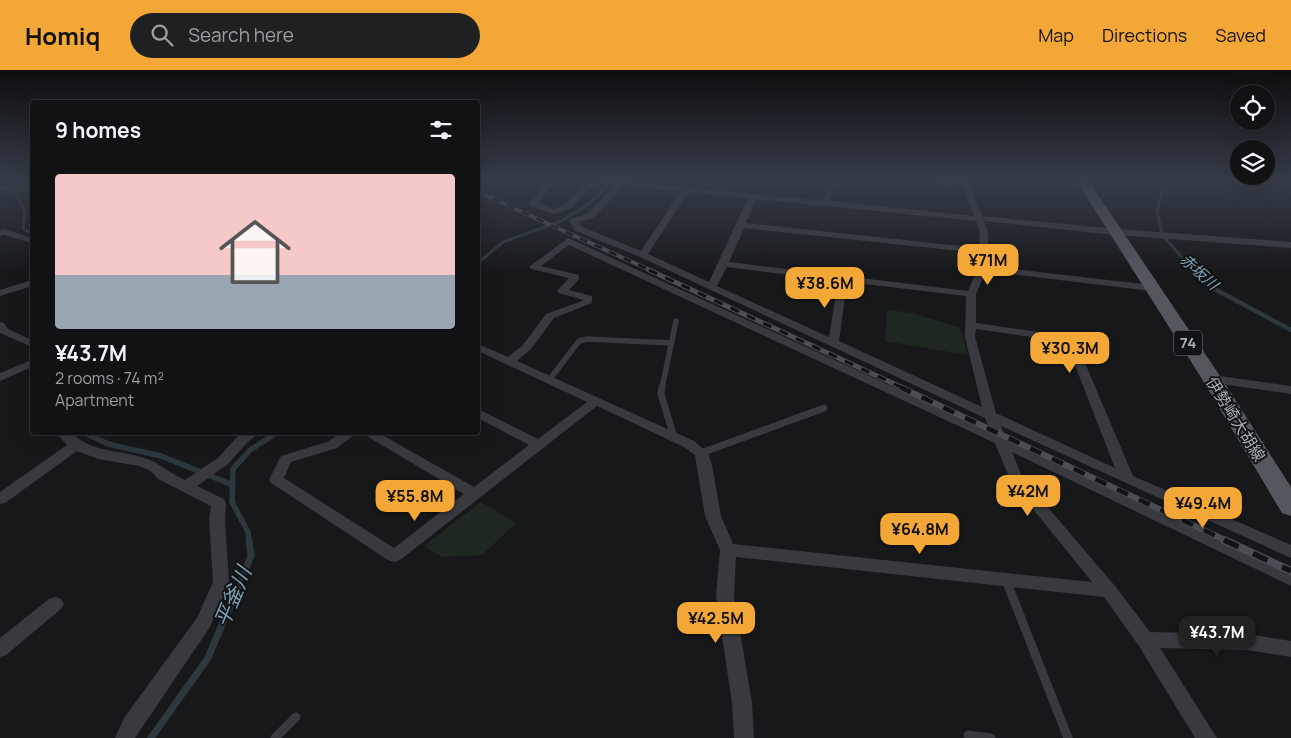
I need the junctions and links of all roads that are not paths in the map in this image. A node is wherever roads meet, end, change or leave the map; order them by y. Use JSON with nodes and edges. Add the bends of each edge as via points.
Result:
{"nodes":[{"id":1,"x":595,"y":211,"type":"edge"},
{"id":2,"x":671,"y":211,"type":"edge"},
{"id":3,"x":746,"y":211,"type":"edge"},
{"id":4,"x":909,"y":211,"type":"edge"},
{"id":5,"x":975,"y":211,"type":"edge"},
{"id":6,"x":1102,"y":211,"type":"edge"},
{"id":7,"x":978,"y":218,"type":"junction"},
{"id":8,"x":740,"y":225,"type":"junction"},
{"id":9,"x":1116,"y":232,"type":"junction"},
{"id":10,"x":0,"y":233,"type":"edge"},
{"id":11,"x":30,"y":240,"type":"edge"},
{"id":12,"x":1291,"y":245,"type":"edge"},
{"id":13,"x":984,"y":251,"type":"junction"},
{"id":14,"x":642,"y":255,"type":"junction"},
{"id":15,"x":724,"y":264,"type":"junction"},
{"id":16,"x":983,"y":268,"type":"junction"},
{"id":17,"x":843,"y":279,"type":"junction"},
{"id":18,"x":30,"y":284,"type":"edge"},
{"id":19,"x":711,"y":288,"type":"junction"},
{"id":20,"x":1151,"y":288,"type":"junction"},
{"id":21,"x":0,"y":292,"type":"edge"},
{"id":22,"x":972,"y":294,"type":"junction"},
{"id":23,"x":676,"y":321,"type":"dead end"},
{"id":24,"x":0,"y":325,"type":"edge"},
{"id":25,"x":969,"y":325,"type":"junction"},
{"id":26,"x":30,"y":343,"type":"edge"},
{"id":27,"x":672,"y":343,"type":"junction"},
{"id":28,"x":833,"y":343,"type":"junction"},
{"id":29,"x":480,"y":348,"type":"edge"},
{"id":30,"x":510,"y":361,"type":"junction"},
{"id":31,"x":30,"y":364,"type":"edge"},
{"id":32,"x":0,"y":377,"type":"edge"},
{"id":33,"x":550,"y":379,"type":"junction"},
{"id":34,"x":1212,"y":380,"type":"junction"},
{"id":35,"x":1291,"y":390,"type":"edge"},
{"id":36,"x":596,"y":401,"type":"junction"},
{"id":37,"x":824,"y":408,"type":"dead end"},
{"id":38,"x":480,"y":414,"type":"edge"},
{"id":39,"x":990,"y":417,"type":"junction"},
{"id":40,"x":64,"y":435,"type":"edge"},
{"id":41,"x":250,"y":435,"type":"edge"},
{"id":42,"x":348,"y":435,"type":"edge"},
{"id":43,"x":371,"y":435,"type":"edge"},
{"id":44,"x":674,"y":437,"type":"junction"},
{"id":45,"x":1001,"y":441,"type":"junction"},
{"id":46,"x":539,"y":445,"type":"junction"},
{"id":47,"x":76,"y":446,"type":"junction"},
{"id":48,"x":701,"y":453,"type":"junction"},
{"id":49,"x":1127,"y":480,"type":"junction"},
{"id":50,"x":187,"y":486,"type":"junction"},
{"id":51,"x":475,"y":494,"type":"junction"},
{"id":52,"x":0,"y":499,"type":"edge"},
{"id":53,"x":1291,"y":507,"type":"edge"},
{"id":54,"x":728,"y":550,"type":"junction"},
{"id":55,"x":1291,"y":552,"type":"edge"},
{"id":56,"x":1291,"y":579,"type":"edge"},
{"id":57,"x":1006,"y":580,"type":"junction"},
{"id":58,"x":1109,"y":591,"type":"junction"},
{"id":59,"x":54,"y":604,"type":"dead end"},
{"id":60,"x":1145,"y":640,"type":"junction"},
{"id":61,"x":0,"y":649,"type":"edge"},
{"id":62,"x":1291,"y":649,"type":"edge"},
{"id":63,"x":296,"y":718,"type":"dead end"},
{"id":64,"x":968,"y":735,"type":"dead end"},
{"id":65,"x":124,"y":738,"type":"edge"},
{"id":66,"x":274,"y":738,"type":"edge"},
{"id":67,"x":744,"y":738,"type":"edge"},
{"id":68,"x":992,"y":738,"type":"edge"},
{"id":69,"x":1068,"y":738,"type":"edge"},
{"id":70,"x":1207,"y":738,"type":"edge"}],
"edges":[{"from":1,"to":14,"type":"street","via":[[574,221],[577,228]]},
{"from":2,"to":14,"type":"street"},
{"from":3,"to":8,"type":"street"},
{"from":4,"to":7,"type":"street"},
{"from":5,"to":7,"type":"street"},
{"from":6,"to":9,"type":"main road","name":"伊勢崎大胡線","number":"74"},
{"from":7,"to":9,"type":"street"},
{"from":7,"to":13,"type":"street","via":[[984,232]]},
{"from":8,"to":13,"type":"street"},
{"from":8,"to":15,"type":"street"},
{"from":9,"to":12,"type":"street"},
{"from":9,"to":20,"type":"main road","name":"伊勢崎大胡線","number":"74"},
{"from":10,"to":11,"type":"street"},
{"from":13,"to":16,"type":"street"},
{"from":14,"to":19,"type":"street"},
{"from":15,"to":17,"type":"street"},
{"from":15,"to":19,"type":"street"},
{"from":16,"to":20,"type":"street"},
{"from":16,"to":22,"type":"street"},
{"from":17,"to":22,"type":"street"},
{"from":17,"to":28,"type":"street"},
{"from":18,"to":21,"type":"street"},
{"from":19,"to":28,"type":"street"},
{"from":20,"to":34,"type":"main road","name":"伊勢崎大胡線","number":"74"},
{"from":22,"to":25,"type":"street"},
{"from":23,"to":27,"type":"lane"},
{"from":24,"to":26,"type":"street","via":[[4,331]]},
{"from":25,"to":39,"type":"street"},
{"from":25,"to":49,"type":"street","via":[[1070,339]]},
{"from":27,"to":33,"type":"lane","via":[[587,338],[579,341]]},
{"from":27,"to":44,"type":"lane","via":[[661,394]]},
{"from":28,"to":39,"type":"street"},
{"from":29,"to":30,"type":"street"},
{"from":30,"to":33,"type":"street"},
{"from":30,"to":45,"type":"street","via":[[527,347],[550,316],[587,303],[588,298],[562,291],[576,277],[534,267],[568,241]]},
{"from":31,"to":32,"type":"street"},
{"from":33,"to":36,"type":"street"},
{"from":34,"to":35,"type":"street"},
{"from":34,"to":53,"type":"main road","name":"伊勢崎大胡線","number":"74"},
{"from":36,"to":44,"type":"street"},
{"from":36,"to":46,"type":"street"},
{"from":37,"to":48,"type":"lane"},
{"from":38,"to":46,"type":"street"},
{"from":39,"to":45,"type":"street"},
{"from":39,"to":49,"type":"street"},
{"from":40,"to":47,"type":"street"},
{"from":41,"to":50,"type":"street","via":[[223,461]]},
{"from":42,"to":51,"type":"street","via":[[332,446],[286,459],[276,480],[394,556]]},
{"from":43,"to":51,"type":"street"},
{"from":44,"to":48,"type":"street"},
{"from":45,"to":56,"type":"street"},
{"from":45,"to":58,"type":"street","via":[[1016,479]]},
{"from":46,"to":51,"type":"street"},
{"from":47,"to":50,"type":"street","via":[[98,454],[142,462],[156,468],[162,476]]},
{"from":47,"to":52,"type":"street"},
{"from":48,"to":54,"type":"street","via":[[713,516]]},
{"from":49,"to":55,"type":"street"},
{"from":50,"to":65,"type":"street","via":[[219,503],[221,582],[204,622]]},
{"from":54,"to":57,"type":"street"},
{"from":54,"to":67,"type":"street","via":[[726,596]]},
{"from":57,"to":58,"type":"street"},
{"from":57,"to":69,"type":"lane"},
{"from":58,"to":60,"type":"street"},
{"from":59,"to":61,"type":"street"},
{"from":60,"to":62,"type":"street","via":[[1247,642]]},
{"from":60,"to":70,"type":"street"},
{"from":63,"to":66,"type":"lane"},
{"from":64,"to":68,"type":"lane"}]}
